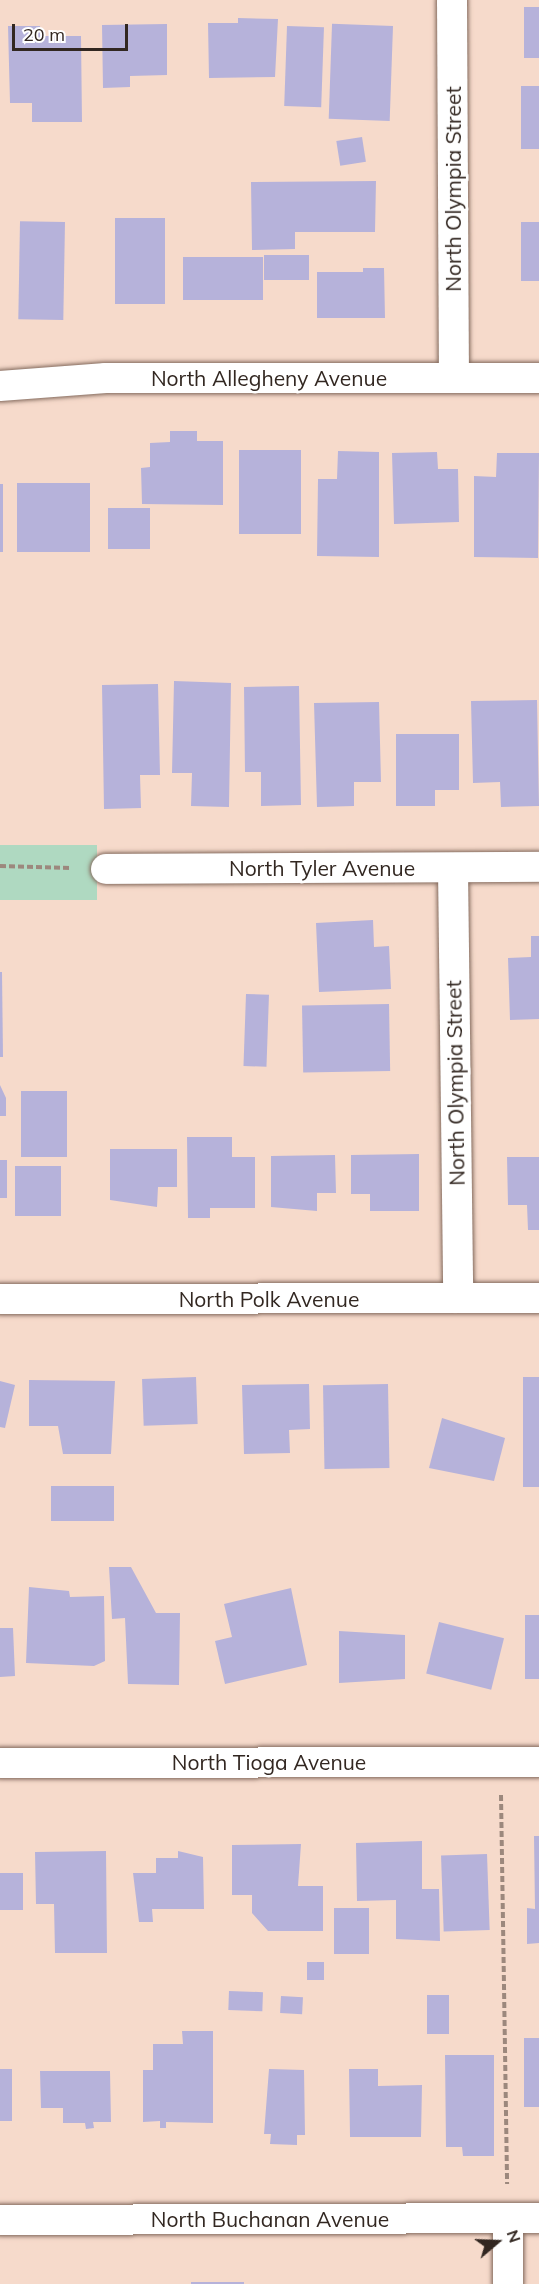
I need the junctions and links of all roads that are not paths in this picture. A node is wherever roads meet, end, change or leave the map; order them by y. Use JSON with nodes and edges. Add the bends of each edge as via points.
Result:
{"nodes":[{"id":1,"x":452,"y":0,"type":"edge"},
{"id":2,"x":453,"y":378,"type":"junction"},
{"id":3,"x":539,"y":378,"type":"edge"},
{"id":4,"x":0,"y":386,"type":"edge"},
{"id":5,"x":539,"y":867,"type":"edge"},
{"id":6,"x":453,"y":868,"type":"junction"},
{"id":7,"x":106,"y":869,"type":"road end"},
{"id":8,"x":458,"y":1298,"type":"junction"},
{"id":9,"x":539,"y":1298,"type":"edge"},
{"id":10,"x":0,"y":1299,"type":"edge"},
{"id":11,"x":539,"y":1762,"type":"edge"},
{"id":12,"x":0,"y":1763,"type":"edge"},
{"id":13,"x":508,"y":2218,"type":"junction"},
{"id":14,"x":539,"y":2218,"type":"edge"},
{"id":15,"x":0,"y":2220,"type":"edge"},
{"id":16,"x":508,"y":2284,"type":"edge"}],
"edges":[{"from":1,"to":2,"type":"street","name":"North Olympia Street"},
{"from":2,"to":3,"type":"street","name":"North Allegheny Avenue"},
{"from":2,"to":4,"type":"street","name":"North Allegheny Avenue","via":[[106,378]]},
{"from":5,"to":6,"type":"street","name":"North Tyler Avenue"},
{"from":6,"to":7,"type":"street","name":"North Tyler Avenue"},
{"from":6,"to":8,"type":"street","name":"North Olympia Street"},
{"from":8,"to":9,"type":"street","name":"North Polk Avenue"},
{"from":8,"to":10,"type":"street","name":"North Polk Avenue"},
{"from":11,"to":12,"type":"street","name":"North Tioga Avenue"},
{"from":13,"to":14,"type":"street","name":"North Buchanan Avenue"},
{"from":13,"to":15,"type":"street","name":"North Buchanan Avenue"},
{"from":13,"to":16,"type":"street"}]}
